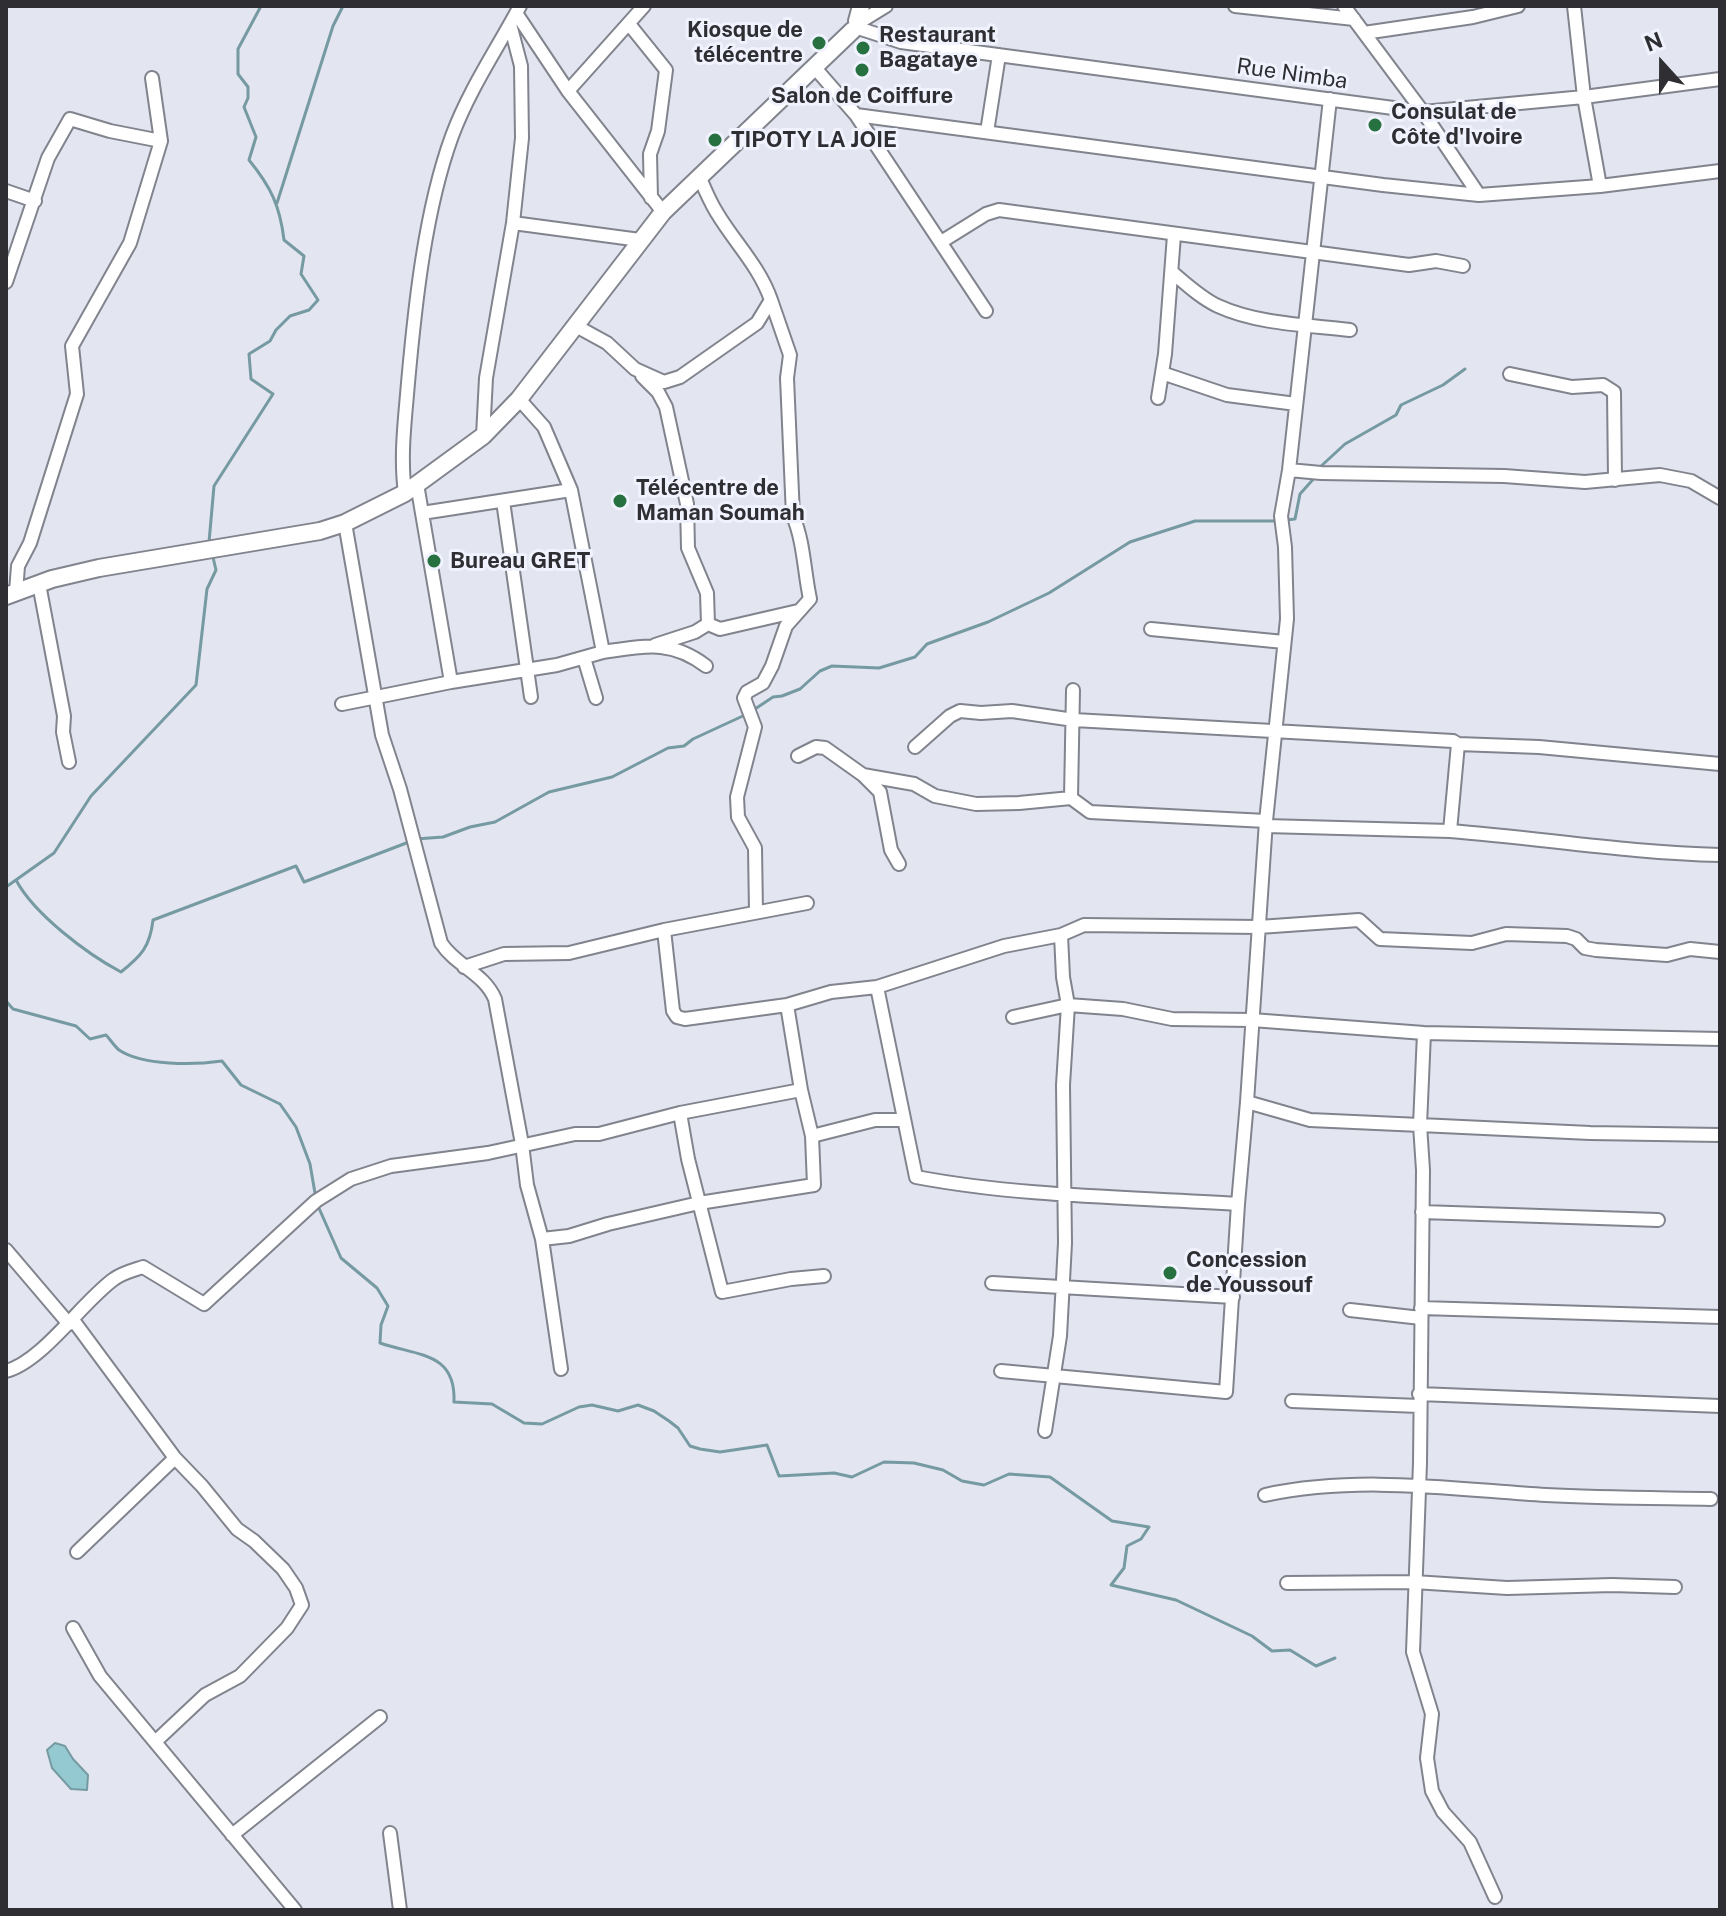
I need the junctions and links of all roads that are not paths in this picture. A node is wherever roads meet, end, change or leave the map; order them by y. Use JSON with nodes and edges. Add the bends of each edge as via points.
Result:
{"nodes":[{"id":1,"x":644,"y":6,"type":"edge"},
{"id":2,"x":886,"y":6,"type":"edge"},
{"id":3,"x":1235,"y":6,"type":"edge"},
{"id":4,"x":1344,"y":6,"type":"edge"},
{"id":5,"x":1518,"y":6,"type":"edge"},
{"id":6,"x":1574,"y":6,"type":"edge"},
{"id":7,"x":515,"y":14,"type":"edge"},
{"id":8,"x":1354,"y":19,"type":"junction"},
{"id":9,"x":858,"y":22,"type":"edge"},
{"id":10,"x":629,"y":24,"type":"junction"},
{"id":11,"x":1364,"y":33,"type":"junction"},
{"id":12,"x":999,"y":55,"type":"junction"},
{"id":13,"x":815,"y":68,"type":"junction"},
{"id":14,"x":152,"y":78,"type":"dead end"},
{"id":15,"x":1720,"y":79,"type":"edge"},
{"id":16,"x":568,"y":91,"type":"junction"},
{"id":17,"x":1584,"y":97,"type":"junction"},
{"id":18,"x":1330,"y":99,"type":"junction"},
{"id":19,"x":1423,"y":112,"type":"junction"},
{"id":20,"x":856,"y":115,"type":"junction"},
{"id":21,"x":987,"y":132,"type":"junction"},
{"id":22,"x":161,"y":141,"type":"junction"},
{"id":23,"x":1720,"y":171,"type":"edge"},
{"id":24,"x":1320,"y":176,"type":"junction"},
{"id":25,"x":700,"y":178,"type":"junction"},
{"id":26,"x":1600,"y":186,"type":"junction"},
{"id":27,"x":6,"y":191,"type":"edge"},
{"id":28,"x":1479,"y":195,"type":"junction"},
{"id":29,"x":651,"y":198,"type":"junction"},
{"id":30,"x":35,"y":201,"type":"junction"},
{"id":31,"x":663,"y":212,"type":"junction"},
{"id":32,"x":513,"y":223,"type":"junction"},
{"id":33,"x":1174,"y":235,"type":"junction"},
{"id":34,"x":640,"y":240,"type":"junction"},
{"id":35,"x":941,"y":242,"type":"junction"},
{"id":36,"x":1312,"y":253,"type":"junction"},
{"id":37,"x":1463,"y":266,"type":"dead end"},
{"id":38,"x":1172,"y":272,"type":"junction"},
{"id":39,"x":6,"y":282,"type":"edge"},
{"id":40,"x":771,"y":300,"type":"junction"},
{"id":41,"x":986,"y":311,"type":"dead end"},
{"id":42,"x":1304,"y":324,"type":"junction"},
{"id":43,"x":576,"y":326,"type":"junction"},
{"id":44,"x":1350,"y":330,"type":"dead end"},
{"id":45,"x":635,"y":369,"type":"junction"},
{"id":46,"x":1162,"y":373,"type":"junction"},
{"id":47,"x":1510,"y":374,"type":"dead end"},
{"id":48,"x":1158,"y":398,"type":"dead end"},
{"id":49,"x":519,"y":399,"type":"junction"},
{"id":50,"x":1296,"y":404,"type":"junction"},
{"id":51,"x":483,"y":436,"type":"junction"},
{"id":52,"x":1289,"y":470,"type":"junction"},
{"id":53,"x":1615,"y":480,"type":"junction"},
{"id":54,"x":411,"y":488,"type":"junction"},
{"id":55,"x":571,"y":490,"type":"junction"},
{"id":56,"x":1720,"y":498,"type":"edge"},
{"id":57,"x":503,"y":501,"type":"junction"},
{"id":58,"x":422,"y":513,"type":"junction"},
{"id":59,"x":345,"y":523,"type":"junction"},
{"id":60,"x":39,"y":584,"type":"junction"},
{"id":61,"x":11,"y":594,"type":"edge"},
{"id":62,"x":801,"y":610,"type":"junction"},
{"id":63,"x":708,"y":624,"type":"junction"},
{"id":64,"x":1151,"y":629,"type":"dead end"},
{"id":65,"x":1284,"y":642,"type":"junction"},
{"id":66,"x":655,"y":645,"type":"junction"},
{"id":67,"x":603,"y":652,"type":"junction"},
{"id":68,"x":584,"y":658,"type":"junction"},
{"id":69,"x":706,"y":666,"type":"dead end"},
{"id":70,"x":528,"y":670,"type":"junction"},
{"id":71,"x":451,"y":682,"type":"junction"},
{"id":72,"x":1073,"y":690,"type":"dead end"},
{"id":73,"x":531,"y":697,"type":"dead end"},
{"id":74,"x":376,"y":698,"type":"junction"},
{"id":75,"x":596,"y":698,"type":"dead end"},
{"id":76,"x":342,"y":704,"type":"dead end"},
{"id":77,"x":1074,"y":720,"type":"junction"},
{"id":78,"x":1274,"y":730,"type":"junction"},
{"id":79,"x":1458,"y":744,"type":"junction"},
{"id":80,"x":915,"y":747,"type":"dead end"},
{"id":81,"x":798,"y":756,"type":"dead end"},
{"id":82,"x":69,"y":762,"type":"dead end"},
{"id":83,"x":1720,"y":764,"type":"edge"},
{"id":84,"x":863,"y":775,"type":"junction"},
{"id":85,"x":1071,"y":798,"type":"junction"},
{"id":86,"x":1266,"y":824,"type":"junction"},
{"id":87,"x":1450,"y":831,"type":"junction"},
{"id":88,"x":1720,"y":855,"type":"edge"},
{"id":89,"x":899,"y":864,"type":"dead end"},
{"id":90,"x":807,"y":903,"type":"dead end"},
{"id":91,"x":756,"y":912,"type":"junction"},
{"id":92,"x":1259,"y":927,"type":"junction"},
{"id":93,"x":664,"y":930,"type":"junction"},
{"id":94,"x":1061,"y":935,"type":"junction"},
{"id":95,"x":1720,"y":952,"type":"edge"},
{"id":96,"x":464,"y":967,"type":"junction"},
{"id":97,"x":877,"y":987,"type":"junction"},
{"id":98,"x":787,"y":1005,"type":"junction"},
{"id":99,"x":1068,"y":1005,"type":"junction"},
{"id":100,"x":1013,"y":1017,"type":"dead end"},
{"id":101,"x":1252,"y":1020,"type":"junction"},
{"id":102,"x":1424,"y":1033,"type":"junction"},
{"id":103,"x":1720,"y":1039,"type":"edge"},
{"id":104,"x":801,"y":1090,"type":"junction"},
{"id":105,"x":1247,"y":1102,"type":"junction"},
{"id":106,"x":680,"y":1113,"type":"junction"},
{"id":107,"x":904,"y":1120,"type":"junction"},
{"id":108,"x":1420,"y":1125,"type":"junction"},
{"id":109,"x":1720,"y":1135,"type":"edge"},
{"id":110,"x":812,"y":1136,"type":"junction"},
{"id":111,"x":522,"y":1144,"type":"junction"},
{"id":112,"x":1066,"y":1193,"type":"junction"},
{"id":113,"x":699,"y":1203,"type":"junction"},
{"id":114,"x":1238,"y":1204,"type":"junction"},
{"id":115,"x":1422,"y":1212,"type":"junction"},
{"id":116,"x":1658,"y":1220,"type":"dead end"},
{"id":117,"x":542,"y":1239,"type":"junction"},
{"id":118,"x":6,"y":1250,"type":"edge"},
{"id":119,"x":824,"y":1276,"type":"dead end"},
{"id":120,"x":992,"y":1283,"type":"dead end"},
{"id":121,"x":1063,"y":1285,"type":"junction"},
{"id":122,"x":1233,"y":1297,"type":"junction"},
{"id":123,"x":1350,"y":1310,"type":"dead end"},
{"id":124,"x":1421,"y":1313,"type":"junction"},
{"id":125,"x":1720,"y":1317,"type":"edge"},
{"id":126,"x":71,"y":1322,"type":"junction"},
{"id":127,"x":561,"y":1369,"type":"dead end"},
{"id":128,"x":6,"y":1371,"type":"edge"},
{"id":129,"x":1001,"y":1371,"type":"dead end"},
{"id":130,"x":1054,"y":1375,"type":"junction"},
{"id":131,"x":1419,"y":1400,"type":"junction"},
{"id":132,"x":1292,"y":1401,"type":"dead end"},
{"id":133,"x":1720,"y":1406,"type":"edge"},
{"id":134,"x":1045,"y":1431,"type":"dead end"},
{"id":135,"x":175,"y":1458,"type":"junction"},
{"id":136,"x":1419,"y":1486,"type":"junction"},
{"id":137,"x":1265,"y":1495,"type":"dead end"},
{"id":138,"x":1711,"y":1499,"type":"dead end"},
{"id":139,"x":77,"y":1552,"type":"dead end"},
{"id":140,"x":1414,"y":1582,"type":"junction"},
{"id":141,"x":1287,"y":1583,"type":"dead end"},
{"id":142,"x":1675,"y":1587,"type":"dead end"},
{"id":143,"x":73,"y":1628,"type":"dead end"},
{"id":144,"x":380,"y":1717,"type":"dead end"},
{"id":145,"x":155,"y":1742,"type":"junction"},
{"id":146,"x":390,"y":1833,"type":"dead end"},
{"id":147,"x":232,"y":1835,"type":"junction"},
{"id":148,"x":1495,"y":1897,"type":"dead end"},
{"id":149,"x":295,"y":1910,"type":"edge"},
{"id":150,"x":400,"y":1910,"type":"edge"}],
"edges":[{"from":1,"to":10,"type":"street"},
{"from":2,"to":9,"type":"street"},
{"from":3,"to":8,"type":"street"},
{"from":4,"to":8,"type":"street"},
{"from":5,"to":11,"type":"street"},
{"from":6,"to":17,"type":"street"},
{"from":7,"to":16,"type":"street"},
{"from":7,"to":32,"type":"street","via":[[522,138]]},
{"from":7,"to":54,"type":"street","via":[[468,98],[441,168],[412,336],[401,463]]},
{"from":8,"to":11,"type":"street"},
{"from":9,"to":12,"type":"street","name":"Rue Nimba","via":[[901,42]]},
{"from":9,"to":13,"type":"street"},
{"from":10,"to":16,"type":"street"},
{"from":10,"to":29,"type":"street","via":[[666,70],[650,154]]},
{"from":11,"to":19,"type":"street"},
{"from":12,"to":18,"type":"street","name":"Rue Nimba"},
{"from":12,"to":21,"type":"street"},
{"from":13,"to":20,"type":"street"},
{"from":13,"to":25,"type":"street"},
{"from":14,"to":22,"type":"street"},
{"from":15,"to":17,"type":"street","name":"Rue Nimba"},
{"from":16,"to":29,"type":"street"},
{"from":17,"to":19,"type":"street","name":"Rue Nimba"},
{"from":17,"to":26,"type":"street"},
{"from":18,"to":19,"type":"street","name":"Rue Nimba"},
{"from":18,"to":24,"type":"street"},
{"from":19,"to":28,"type":"street"},
{"from":20,"to":21,"type":"street"},
{"from":20,"to":35,"type":"street"},
{"from":21,"to":24,"type":"street"},
{"from":22,"to":30,"type":"street","via":[[70,119],[48,158]]},
{"from":22,"to":61,"type":"street","via":[[130,243],[72,346],[77,394]]},
{"from":23,"to":26,"type":"street"},
{"from":24,"to":28,"type":"street"},
{"from":24,"to":36,"type":"street"},
{"from":25,"to":31,"type":"street"},
{"from":25,"to":40,"type":"street"},
{"from":26,"to":28,"type":"street"},
{"from":27,"to":30,"type":"street"},
{"from":29,"to":31,"type":"street"},
{"from":30,"to":39,"type":"street"},
{"from":31,"to":34,"type":"street"},
{"from":32,"to":34,"type":"street"},
{"from":32,"to":51,"type":"street","via":[[486,378]]},
{"from":33,"to":35,"type":"street","via":[[999,210]]},
{"from":33,"to":36,"type":"street"},
{"from":33,"to":38,"type":"street"},
{"from":34,"to":43,"type":"street"},
{"from":35,"to":41,"type":"street"},
{"from":36,"to":37,"type":"street"},
{"from":36,"to":42,"type":"street"},
{"from":38,"to":42,"type":"street","via":[[1219,307]]},
{"from":38,"to":46,"type":"street"},
{"from":40,"to":45,"type":"street","via":[[757,323],[680,377],[664,382]]},
{"from":40,"to":62,"type":"street","via":[[790,355],[793,516],[802,536],[810,599]]},
{"from":42,"to":44,"type":"street"},
{"from":42,"to":50,"type":"street"},
{"from":43,"to":45,"type":"street","via":[[607,343]]},
{"from":43,"to":49,"type":"street"},
{"from":45,"to":63,"type":"street","via":[[666,407],[687,504],[688,548],[707,593]]},
{"from":46,"to":48,"type":"street"},
{"from":46,"to":50,"type":"street","via":[[1227,395]]},
{"from":47,"to":53,"type":"street","via":[[1572,387],[1603,385],[1614,392]]},
{"from":49,"to":51,"type":"street"},
{"from":49,"to":55,"type":"street","via":[[544,427]]},
{"from":50,"to":52,"type":"street"},
{"from":51,"to":54,"type":"street"},
{"from":52,"to":53,"type":"street"},
{"from":52,"to":65,"type":"street","via":[[1281,521]]},
{"from":53,"to":56,"type":"street","via":[[1678,477]]},
{"from":54,"to":58,"type":"street"},
{"from":54,"to":59,"type":"street"},
{"from":55,"to":57,"type":"street"},
{"from":55,"to":67,"type":"street"},
{"from":57,"to":58,"type":"street"},
{"from":57,"to":70,"type":"street"},
{"from":58,"to":71,"type":"street"},
{"from":59,"to":60,"type":"street"},
{"from":59,"to":74,"type":"street"},
{"from":60,"to":61,"type":"street"},
{"from":60,"to":82,"type":"street"},
{"from":62,"to":63,"type":"street","via":[[720,629]]},
{"from":62,"to":91,"type":"street","via":[[786,626],[763,683],[744,698],[755,727],[737,797],[738,817],[755,848]]},
{"from":63,"to":66,"type":"street"},
{"from":64,"to":65,"type":"street"},
{"from":65,"to":78,"type":"street"},
{"from":66,"to":67,"type":"street"},
{"from":66,"to":69,"type":"street","via":[[688,652]]},
{"from":67,"to":68,"type":"street"},
{"from":68,"to":70,"type":"street"},
{"from":68,"to":75,"type":"street"},
{"from":70,"to":71,"type":"street"},
{"from":70,"to":73,"type":"street"},
{"from":71,"to":74,"type":"street"},
{"from":72,"to":77,"type":"street"},
{"from":74,"to":76,"type":"street"},
{"from":74,"to":96,"type":"street","via":[[441,943]]},
{"from":77,"to":78,"type":"street"},
{"from":77,"to":80,"type":"street","via":[[1012,711],[960,711]]},
{"from":77,"to":85,"type":"street"},
{"from":78,"to":79,"type":"street"},
{"from":78,"to":86,"type":"street"},
{"from":79,"to":83,"type":"street"},
{"from":79,"to":87,"type":"street"},
{"from":81,"to":84,"type":"street","via":[[825,748]]},
{"from":84,"to":85,"type":"street","via":[[976,804]]},
{"from":84,"to":89,"type":"street","via":[[880,792],[891,850]]},
{"from":85,"to":86,"type":"street","via":[[1090,812]]},
{"from":86,"to":87,"type":"street"},
{"from":86,"to":92,"type":"street"},
{"from":87,"to":88,"type":"street"},
{"from":90,"to":91,"type":"street"},
{"from":91,"to":93,"type":"street"},
{"from":92,"to":94,"type":"street","via":[[1084,925]]},
{"from":92,"to":95,"type":"street","via":[[1359,920],[1380,939],[1472,943],[1506,934],[1567,936],[1596,950]]},
{"from":92,"to":101,"type":"street"},
{"from":93,"to":96,"type":"street","via":[[569,953],[504,954]]},
{"from":93,"to":98,"type":"street","via":[[677,1017]]},
{"from":94,"to":97,"type":"street","via":[[1004,946]]},
{"from":94,"to":99,"type":"street"},
{"from":96,"to":111,"type":"street","via":[[484,979],[495,999]]},
{"from":97,"to":98,"type":"street","via":[[831,992]]},
{"from":97,"to":107,"type":"street"},
{"from":98,"to":104,"type":"street"},
{"from":99,"to":100,"type":"street"},
{"from":99,"to":101,"type":"street","via":[[1172,1019]]},
{"from":99,"to":112,"type":"street","via":[[1063,1085]]},
{"from":101,"to":102,"type":"street"},
{"from":101,"to":105,"type":"street"},
{"from":102,"to":103,"type":"street"},
{"from":102,"to":108,"type":"street"},
{"from":104,"to":106,"type":"street"},
{"from":104,"to":110,"type":"street"},
{"from":105,"to":108,"type":"street","via":[[1310,1120]]},
{"from":105,"to":114,"type":"street"},
{"from":106,"to":111,"type":"street","via":[[599,1134]]},
{"from":106,"to":113,"type":"street"},
{"from":107,"to":110,"type":"street","via":[[875,1120]]},
{"from":107,"to":112,"type":"street","via":[[916,1177],[962,1186]]},
{"from":108,"to":109,"type":"street"},
{"from":108,"to":115,"type":"street"},
{"from":110,"to":113,"type":"street","via":[[814,1185]]},
{"from":111,"to":117,"type":"street"},
{"from":111,"to":126,"type":"street","via":[[391,1166],[343,1183],[316,1201],[204,1304],[143,1267],[115,1278]]},
{"from":112,"to":114,"type":"street"},
{"from":112,"to":121,"type":"street"},
{"from":113,"to":117,"type":"street"},
{"from":113,"to":119,"type":"street","via":[[722,1292]]},
{"from":114,"to":122,"type":"street"},
{"from":115,"to":116,"type":"street"},
{"from":115,"to":124,"type":"street"},
{"from":117,"to":127,"type":"street"},
{"from":118,"to":126,"type":"street"},
{"from":120,"to":121,"type":"street"},
{"from":121,"to":122,"type":"street"},
{"from":121,"to":130,"type":"street"},
{"from":122,"to":130,"type":"street","via":[[1226,1392]]},
{"from":123,"to":124,"type":"street"},
{"from":124,"to":125,"type":"street"},
{"from":124,"to":131,"type":"street"},
{"from":126,"to":128,"type":"street"},
{"from":126,"to":135,"type":"street"},
{"from":129,"to":130,"type":"street"},
{"from":130,"to":134,"type":"street"},
{"from":131,"to":132,"type":"street"},
{"from":131,"to":133,"type":"street"},
{"from":131,"to":136,"type":"street"},
{"from":135,"to":139,"type":"street"},
{"from":135,"to":145,"type":"street","via":[[237,1529],[283,1569],[302,1605],[240,1676],[205,1695]]},
{"from":136,"to":137,"type":"street","via":[[1304,1487]]},
{"from":136,"to":138,"type":"street"},
{"from":136,"to":140,"type":"street"},
{"from":140,"to":141,"type":"street"},
{"from":140,"to":142,"type":"street","via":[[1507,1588]]},
{"from":140,"to":148,"type":"street","via":[[1413,1652],[1432,1714],[1427,1758],[1432,1791],[1470,1842]]},
{"from":143,"to":145,"type":"street","via":[[100,1676]]},
{"from":144,"to":147,"type":"street"},
{"from":145,"to":147,"type":"street"},
{"from":146,"to":150,"type":"street"},
{"from":147,"to":149,"type":"street"}]}
